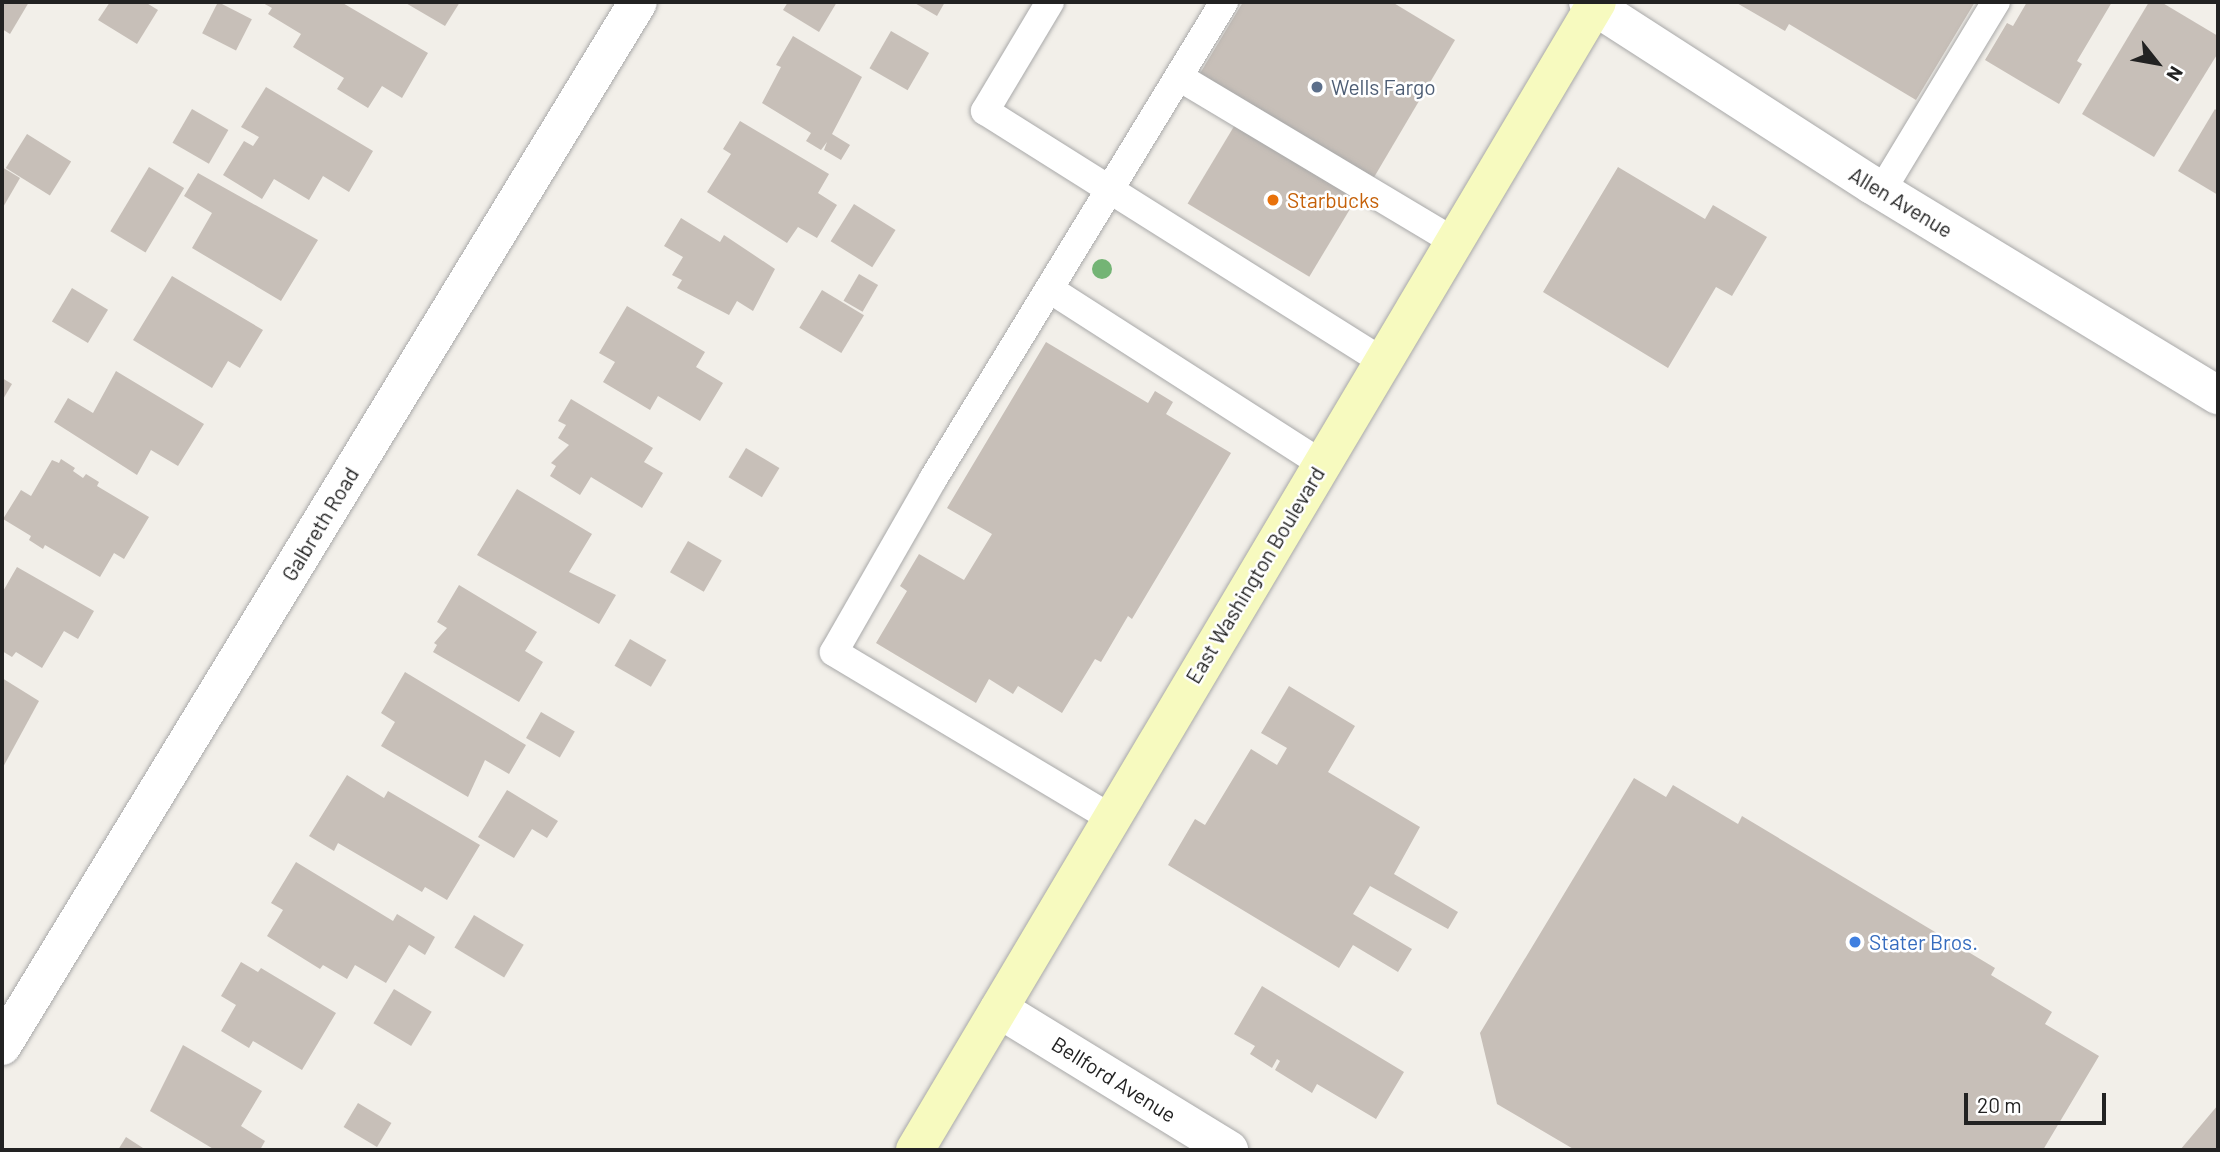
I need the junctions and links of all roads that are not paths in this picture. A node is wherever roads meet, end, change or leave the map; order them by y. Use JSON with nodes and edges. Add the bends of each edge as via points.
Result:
{"nodes":[{"id":1,"x":638,"y":2,"type":"edge"},
{"id":2,"x":1050,"y":2,"type":"edge"},
{"id":3,"x":1224,"y":2,"type":"edge"},
{"id":4,"x":1996,"y":2,"type":"edge"},
{"id":5,"x":1593,"y":3,"type":"edge"},
{"id":6,"x":1179,"y":77,"type":"junction"},
{"id":7,"x":1882,"y":190,"type":"junction"},
{"id":8,"x":1110,"y":191,"type":"junction"},
{"id":9,"x":1455,"y":242,"type":"junction"},
{"id":10,"x":1051,"y":290,"type":"junction"},
{"id":11,"x":1383,"y":362,"type":"junction"},
{"id":12,"x":2218,"y":395,"type":"edge"},
{"id":13,"x":1321,"y":464,"type":"junction"},
{"id":14,"x":1111,"y":818,"type":"junction"},
{"id":15,"x":999,"y":1009,"type":"junction"},
{"id":16,"x":2,"y":1046,"type":"edge"},
{"id":17,"x":915,"y":1150,"type":"edge"},
{"id":18,"x":1229,"y":1150,"type":"edge"}],
"edges":[{"from":1,"to":16,"type":"street","name":"Galbreth Road"},
{"from":2,"to":8,"type":"lane","via":[[985,111]]},
{"from":3,"to":6,"type":"lane"},
{"from":4,"to":7,"type":"lane"},
{"from":5,"to":7,"type":"street","name":"Allen Avenue"},
{"from":5,"to":9,"type":"main road","name":"East Washington Boulevard"},
{"from":6,"to":8,"type":"lane"},
{"from":6,"to":9,"type":"lane"},
{"from":7,"to":12,"type":"street","name":"Allen Avenue"},
{"from":8,"to":10,"type":"lane"},
{"from":8,"to":11,"type":"lane"},
{"from":9,"to":11,"type":"main road","name":"East Washington Boulevard"},
{"from":10,"to":13,"type":"lane"},
{"from":10,"to":14,"type":"lane","via":[[933,479],[834,652]]},
{"from":11,"to":13,"type":"main road","name":"East Washington Boulevard"},
{"from":13,"to":14,"type":"main road","name":"East Washington Boulevard"},
{"from":14,"to":15,"type":"main road","name":"East Washington Boulevard"},
{"from":15,"to":17,"type":"main road","name":"East Washington Boulevard"},
{"from":15,"to":18,"type":"street","name":"Bellford Avenue"}]}
